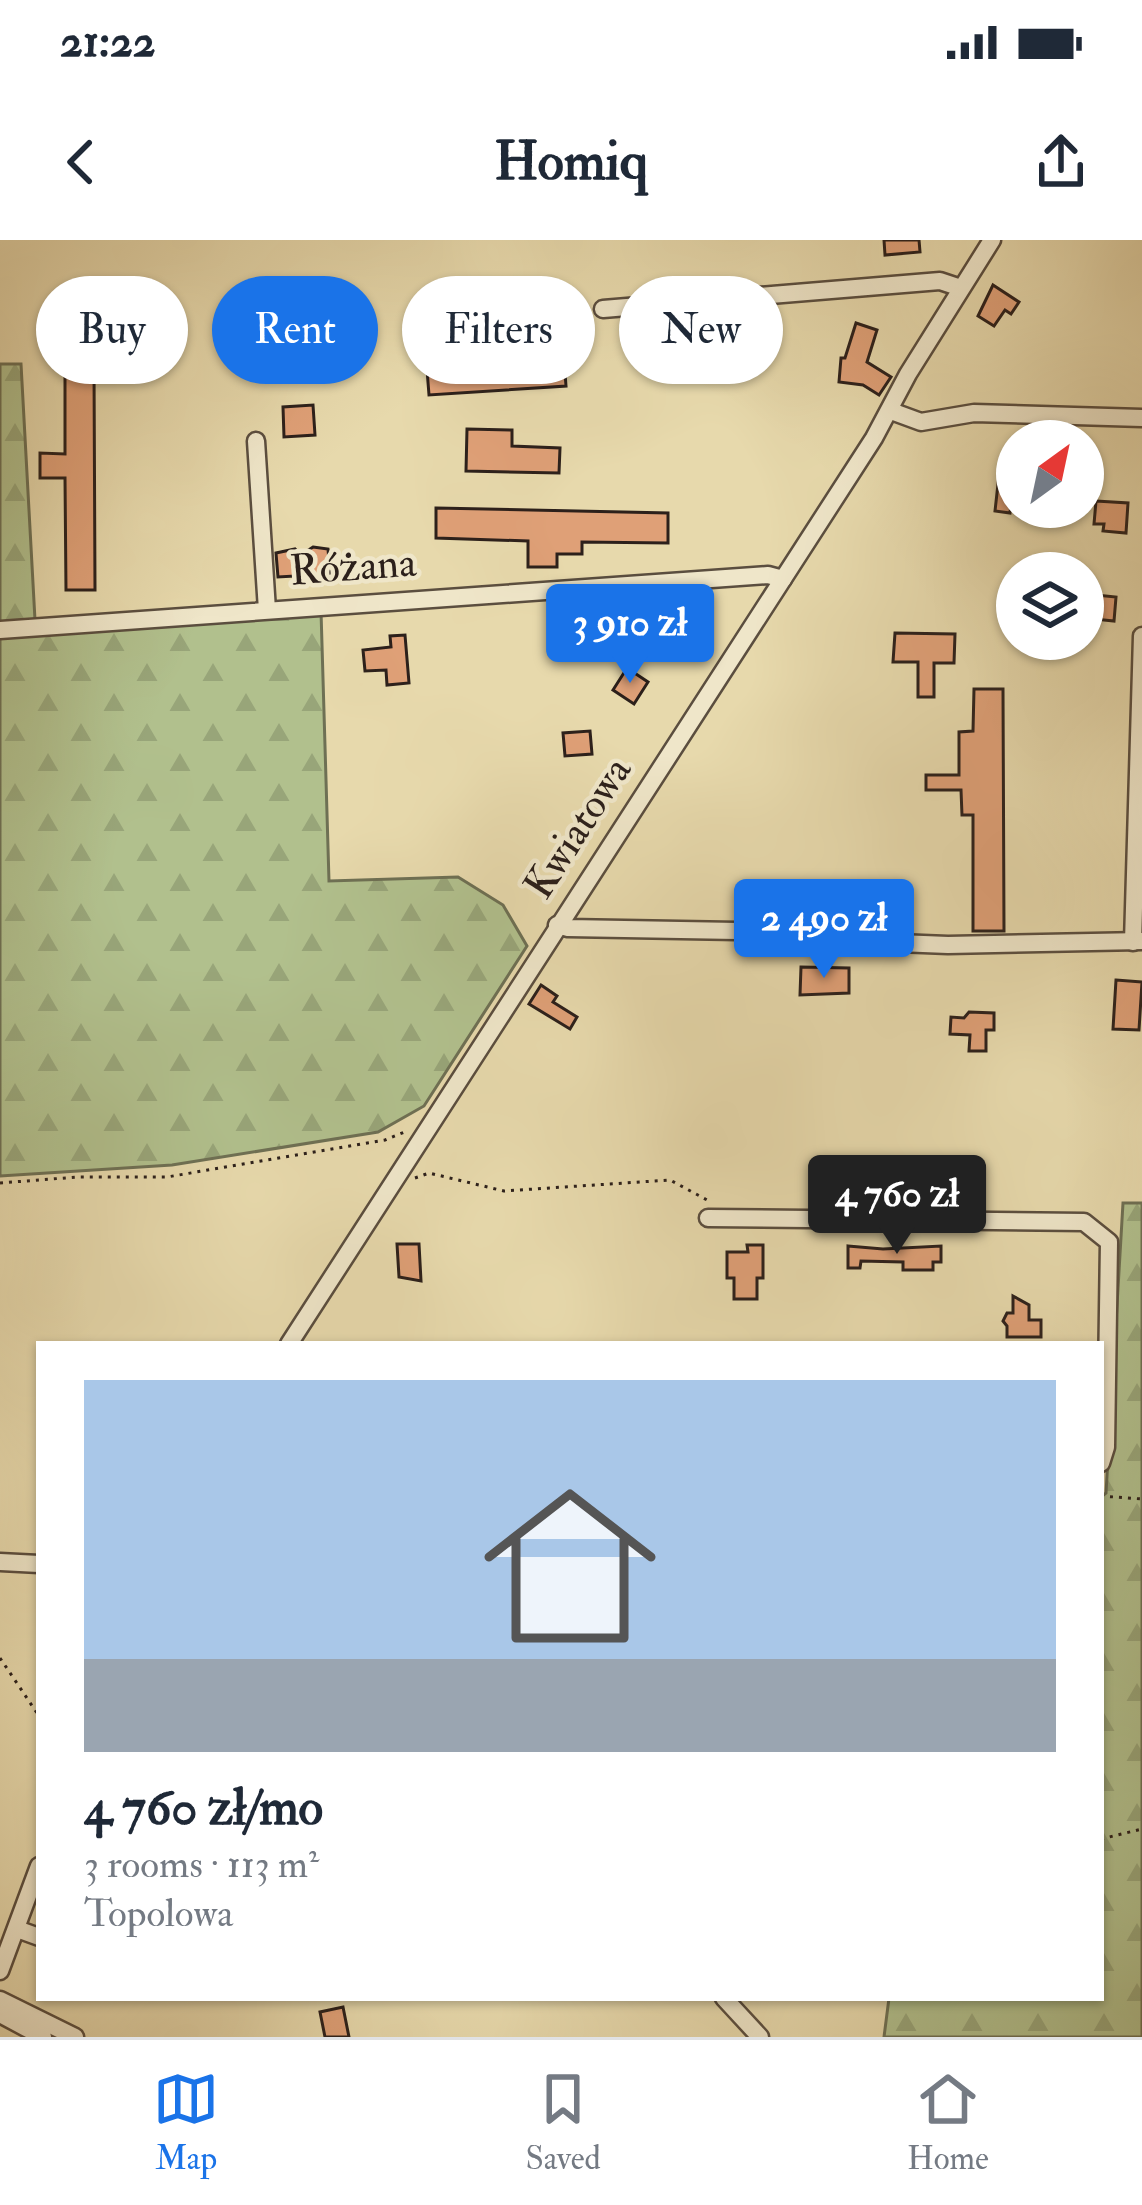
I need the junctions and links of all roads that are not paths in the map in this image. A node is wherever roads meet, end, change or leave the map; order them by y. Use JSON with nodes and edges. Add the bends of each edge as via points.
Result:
{"nodes":[{"id":1,"x":992,"y":240,"type":"edge"},
{"id":2,"x":961,"y":288,"type":"junction"},
{"id":3,"x":603,"y":309,"type":"dead end"},
{"id":4,"x":891,"y":411,"type":"junction"},
{"id":5,"x":1142,"y":418,"type":"edge"},
{"id":6,"x":256,"y":441,"type":"dead end"},
{"id":7,"x":783,"y":579,"type":"junction"},
{"id":8,"x":267,"y":610,"type":"junction"},
{"id":9,"x":0,"y":630,"type":"edge"},
{"id":10,"x":1142,"y":636,"type":"edge"},
{"id":11,"x":557,"y":925,"type":"junction"},
{"id":12,"x":1138,"y":941,"type":"edge"},
{"id":13,"x":708,"y":1218,"type":"dead end"},
{"id":14,"x":291,"y":1341,"type":"edge"},
{"id":15,"x":1104,"y":1454,"type":"edge"},
{"id":16,"x":0,"y":1562,"type":"edge"},
{"id":17,"x":36,"y":1564,"type":"edge"},
{"id":18,"x":36,"y":1875,"type":"edge"},
{"id":19,"x":17,"y":1929,"type":"junction"},
{"id":20,"x":36,"y":1936,"type":"edge"},
{"id":21,"x":0,"y":1971,"type":"edge"},
{"id":22,"x":0,"y":2000,"type":"edge"},
{"id":23,"x":727,"y":2001,"type":"edge"},
{"id":24,"x":0,"y":2014,"type":"edge"},
{"id":25,"x":43,"y":2037,"type":"edge"},
{"id":26,"x":74,"y":2037,"type":"edge"},
{"id":27,"x":760,"y":2037,"type":"edge"}],
"edges":[{"from":1,"to":2,"type":"street","name":"Kwiatowa"},
{"from":2,"to":3,"type":"street","via":[[940,281]]},
{"from":2,"to":4,"type":"street","name":"Kwiatowa"},
{"from":4,"to":5,"type":"street","via":[[921,422],[974,413]]},
{"from":4,"to":7,"type":"street","name":"Kwiatowa"},
{"from":6,"to":8,"type":"street"},
{"from":7,"to":8,"type":"street","name":"Różana"},
{"from":7,"to":11,"type":"street","name":"Kwiatowa"},
{"from":8,"to":9,"type":"street","name":"Różana"},
{"from":10,"to":12,"type":"street"},
{"from":11,"to":12,"type":"street","via":[[948,945]]},
{"from":11,"to":14,"type":"street","name":"Kwiatowa"},
{"from":13,"to":15,"type":"street","via":[[1084,1222],[1109,1242]]},
{"from":16,"to":17,"type":"street"},
{"from":18,"to":19,"type":"street"},
{"from":19,"to":20,"type":"street"},
{"from":19,"to":21,"type":"street"},
{"from":22,"to":26,"type":"street"},
{"from":23,"to":27,"type":"street"},
{"from":24,"to":25,"type":"street"}]}
